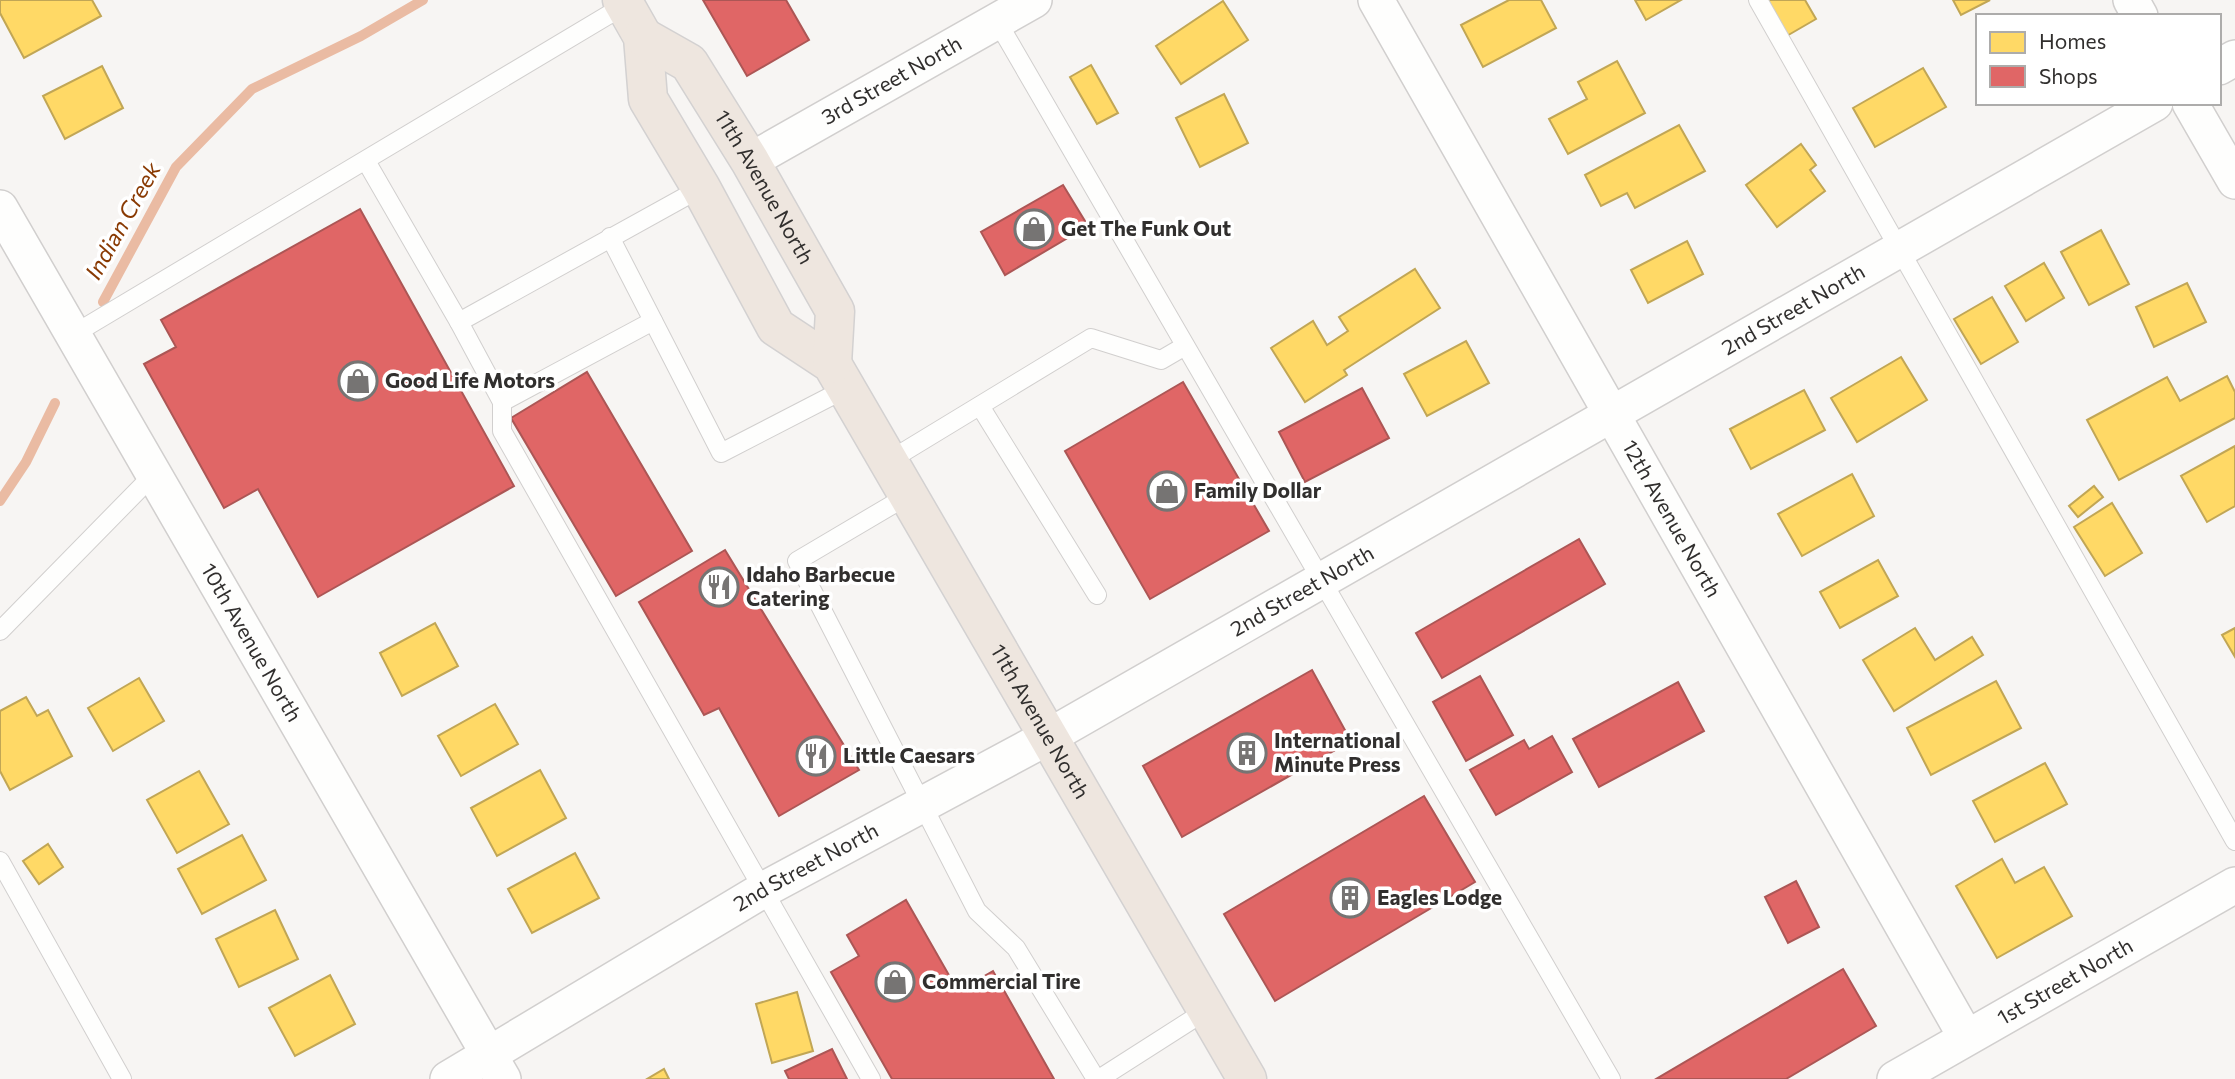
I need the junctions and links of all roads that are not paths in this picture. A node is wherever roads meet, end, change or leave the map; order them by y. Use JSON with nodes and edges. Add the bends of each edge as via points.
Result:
{"nodes":[{"id":1,"x":1034,"y":0,"type":"edge"},
{"id":2,"x":1376,"y":0,"type":"edge"},
{"id":3,"x":1758,"y":0,"type":"edge"},
{"id":4,"x":630,"y":14,"type":"edge"},
{"id":5,"x":997,"y":21,"type":"junction"},
{"id":6,"x":2152,"y":105,"type":"edge"},
{"id":7,"x":2191,"y":105,"type":"edge"},
{"id":8,"x":366,"y":161,"type":"junction"},
{"id":9,"x":750,"y":161,"type":"junction"},
{"id":10,"x":2235,"y":181,"type":"edge"},
{"id":11,"x":701,"y":188,"type":"junction"},
{"id":12,"x":0,"y":208,"type":"edge"},
{"id":13,"x":610,"y":237,"type":"junction"},
{"id":14,"x":1900,"y":250,"type":"junction"},
{"id":15,"x":653,"y":321,"type":"junction"},
{"id":16,"x":459,"y":322,"type":"junction"},
{"id":17,"x":74,"y":334,"type":"junction"},
{"id":18,"x":1185,"y":346,"type":"junction"},
{"id":19,"x":838,"y":377,"type":"junction"},
{"id":20,"x":502,"y":402,"type":"junction"},
{"id":21,"x":980,"y":406,"type":"junction"},
{"id":22,"x":1612,"y":414,"type":"junction"},
{"id":23,"x":887,"y":462,"type":"junction"},
{"id":24,"x":154,"y":474,"type":"junction"},
{"id":25,"x":907,"y":496,"type":"junction"},
{"id":26,"x":1322,"y":581,"type":"junction"},
{"id":27,"x":1097,"y":595,"type":"dead end"},
{"id":28,"x":0,"y":631,"type":"edge"},
{"id":29,"x":1048,"y":737,"type":"junction"},
{"id":30,"x":923,"y":804,"type":"junction"},
{"id":31,"x":2235,"y":841,"type":"edge"},
{"id":32,"x":0,"y":861,"type":"edge"},
{"id":33,"x":2235,"y":885,"type":"edge"},
{"id":34,"x":763,"y":890,"type":"junction"},
{"id":35,"x":1207,"y":1010,"type":"junction"},
{"id":36,"x":1966,"y":1037,"type":"junction"},
{"id":37,"x":495,"y":1067,"type":"edge"},
{"id":38,"x":122,"y":1079,"type":"edge"},
{"id":39,"x":448,"y":1079,"type":"edge"},
{"id":40,"x":871,"y":1079,"type":"edge"},
{"id":41,"x":1097,"y":1079,"type":"edge"},
{"id":42,"x":1247,"y":1079,"type":"edge"},
{"id":43,"x":1611,"y":1079,"type":"edge"},
{"id":44,"x":1895,"y":1079,"type":"edge"}],
"edges":[{"from":1,"to":5,"type":"street","name":"3rd Street North"},
{"from":2,"to":22,"type":"street","name":"12th Avenue North"},
{"from":3,"to":14,"type":"lane"},
{"from":4,"to":8,"type":"lane"},
{"from":4,"to":9,"type":"main road","name":"11th Avenue North","via":[[689,63]]},
{"from":4,"to":11,"type":"main road","name":"11th Avenue North","via":[[648,99]]},
{"from":5,"to":9,"type":"street","name":"3rd Street North"},
{"from":5,"to":18,"type":"lane"},
{"from":6,"to":14,"type":"street","name":"2nd Street North"},
{"from":7,"to":10,"type":"street"},
{"from":8,"to":16,"type":"lane"},
{"from":8,"to":17,"type":"lane"},
{"from":9,"to":19,"type":"main road","name":"11th Avenue North","via":[[835,311]]},
{"from":11,"to":13,"type":"lane"},
{"from":11,"to":19,"type":"main road","name":"11th Avenue North","via":[[776,327]]},
{"from":12,"to":17,"type":"street","name":"10th Avenue North"},
{"from":13,"to":15,"type":"lane"},
{"from":13,"to":16,"type":"lane"},
{"from":14,"to":22,"type":"street","name":"2nd Street North"},
{"from":14,"to":31,"type":"lane"},
{"from":15,"to":19,"type":"lane","via":[[721,453]]},
{"from":15,"to":20,"type":"lane"},
{"from":16,"to":20,"type":"lane"},
{"from":17,"to":24,"type":"street","name":"10th Avenue North"},
{"from":18,"to":21,"type":"lane","via":[[1161,359],[1091,338]]},
{"from":18,"to":26,"type":"lane"},
{"from":19,"to":23,"type":"main road","name":"11th Avenue North"},
{"from":20,"to":34,"type":"lane","via":[[502,431]]},
{"from":21,"to":23,"type":"lane"},
{"from":21,"to":27,"type":"lane"},
{"from":22,"to":26,"type":"street","name":"2nd Street North"},
{"from":22,"to":36,"type":"street","name":"12th Avenue North"},
{"from":23,"to":25,"type":"main road","name":"11th Avenue North"},
{"from":24,"to":28,"type":"lane"},
{"from":24,"to":37,"type":"street","name":"10th Avenue North"},
{"from":25,"to":29,"type":"main road","name":"11th Avenue North"},
{"from":25,"to":30,"type":"lane","via":[[797,561]]},
{"from":26,"to":29,"type":"street","name":"2nd Street North"},
{"from":26,"to":43,"type":"lane"},
{"from":29,"to":30,"type":"street","name":"2nd Street North"},
{"from":29,"to":35,"type":"main road","name":"11th Avenue North"},
{"from":30,"to":34,"type":"street","name":"2nd Street North"},
{"from":30,"to":41,"type":"lane","via":[[977,911],[1016,948]]},
{"from":32,"to":38,"type":"lane"},
{"from":33,"to":36,"type":"street","name":"1st Street North"},
{"from":34,"to":37,"type":"street","name":"2nd Street North"},
{"from":34,"to":40,"type":"lane"},
{"from":35,"to":41,"type":"lane"},
{"from":35,"to":42,"type":"main road","name":"11th Avenue North"},
{"from":36,"to":44,"type":"street","name":"1st Street North"},
{"from":37,"to":39,"type":"street","name":"2nd Street North"}]}
